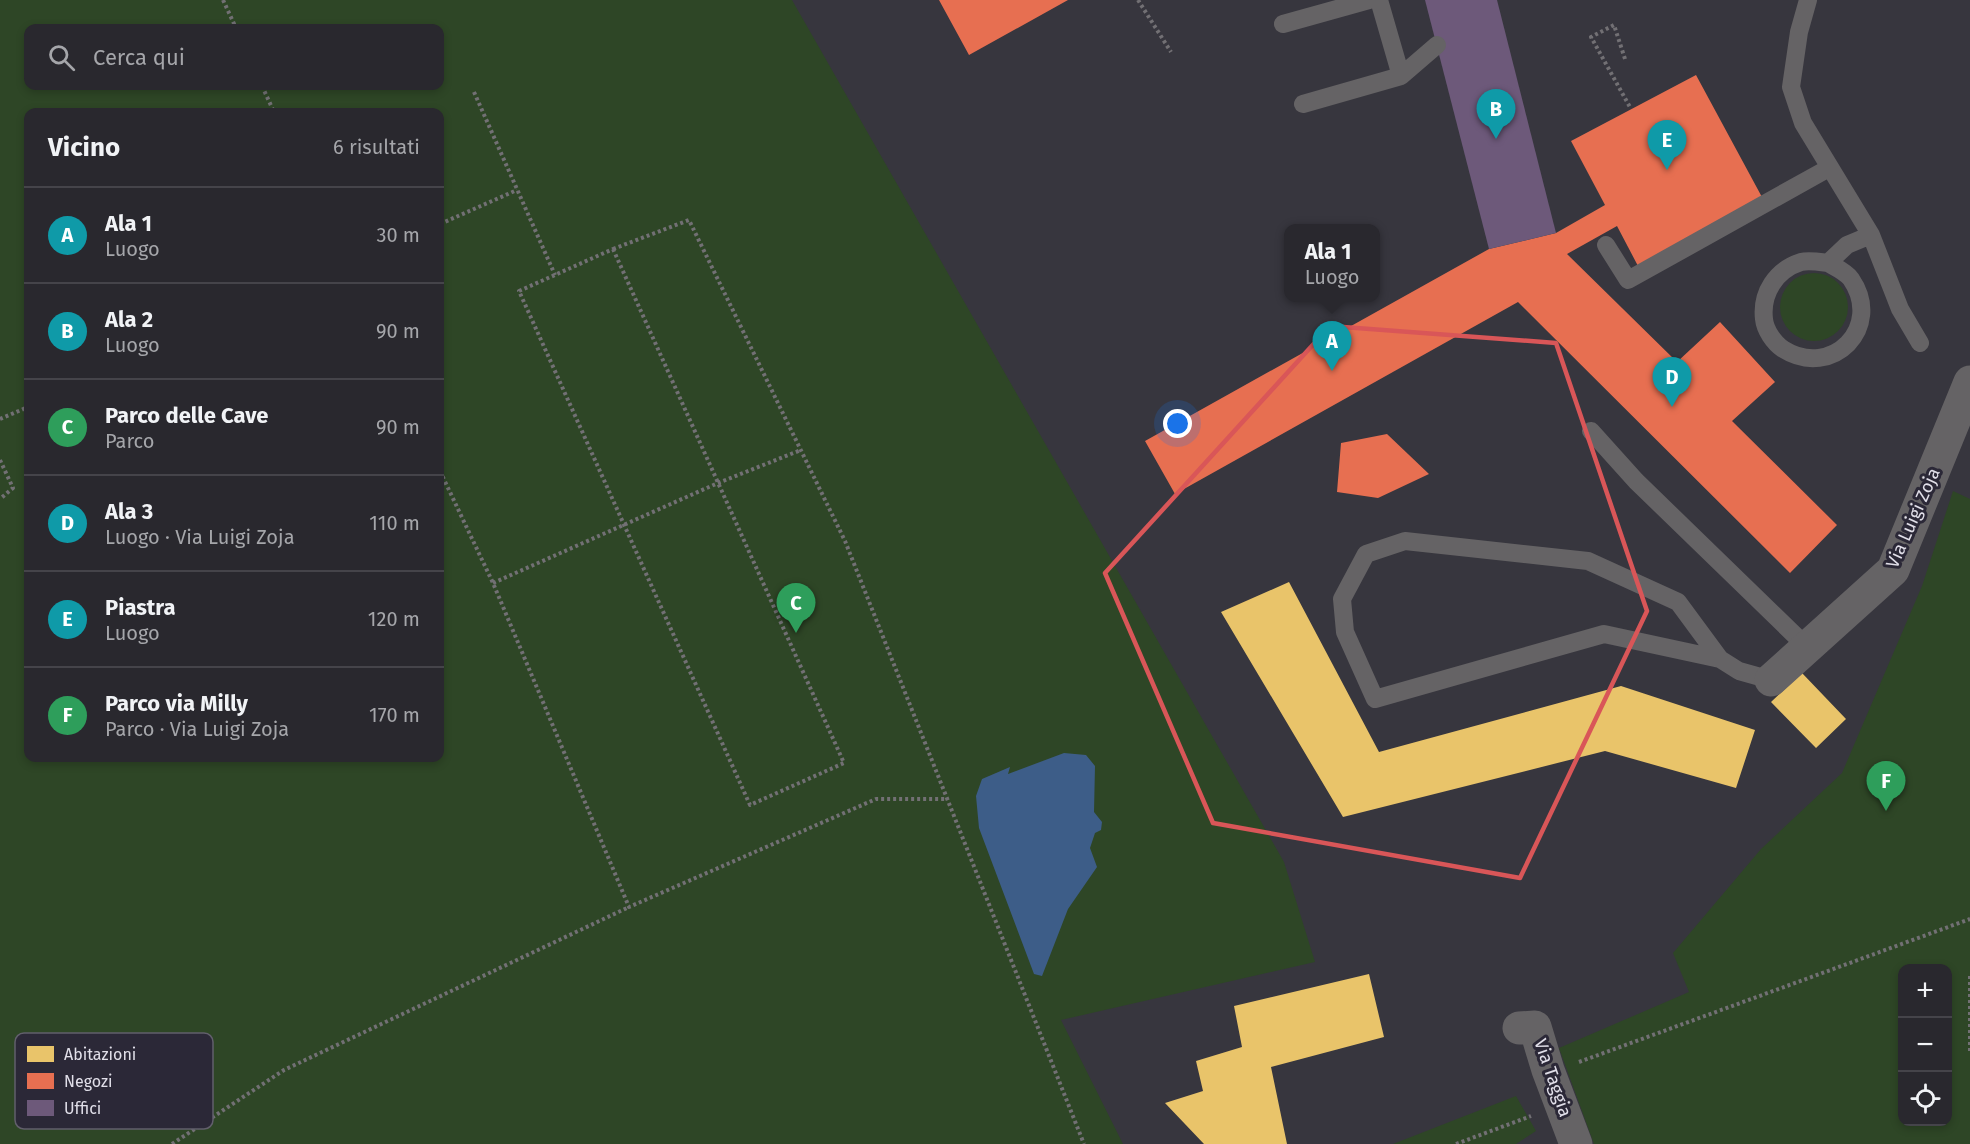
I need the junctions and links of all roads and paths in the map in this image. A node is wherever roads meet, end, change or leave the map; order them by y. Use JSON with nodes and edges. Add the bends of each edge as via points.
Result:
{"nodes":[{"id":1,"x":224,"y":0,"type":"edge"},
{"id":2,"x":1138,"y":0,"type":"edge"},
{"id":3,"x":1369,"y":0,"type":"edge"},
{"id":4,"x":1379,"y":0,"type":"edge"},
{"id":5,"x":1808,"y":0,"type":"edge"},
{"id":6,"x":234,"y":24,"type":"edge"},
{"id":7,"x":1283,"y":24,"type":"dead end"},
{"id":8,"x":1437,"y":45,"type":"dead end"},
{"id":9,"x":1171,"y":52,"type":"dead end"},
{"id":10,"x":1625,"y":59,"type":"dead end"},
{"id":11,"x":1401,"y":76,"type":"junction"},
{"id":12,"x":264,"y":90,"type":"edge"},
{"id":13,"x":474,"y":92,"type":"dead end"},
{"id":14,"x":1303,"y":104,"type":"dead end"},
{"id":15,"x":272,"y":108,"type":"edge"},
{"id":16,"x":1631,"y":109,"type":"dead end"},
{"id":17,"x":1829,"y":168,"type":"junction"},
{"id":18,"x":517,"y":190,"type":"junction"},
{"id":19,"x":444,"y":222,"type":"edge"},
{"id":20,"x":1871,"y":235,"type":"junction"},
{"id":21,"x":1606,"y":245,"type":"dead end"},
{"id":22,"x":613,"y":249,"type":"junction"},
{"id":23,"x":1828,"y":263,"type":"junction"},
{"id":24,"x":555,"y":275,"type":"junction"},
{"id":25,"x":1920,"y":343,"type":"dead end"},
{"id":26,"x":1970,"y":382,"type":"edge"},
{"id":27,"x":24,"y":409,"type":"edge"},
{"id":28,"x":0,"y":419,"type":"edge"},
{"id":29,"x":1591,"y":431,"type":"dead end"},
{"id":30,"x":801,"y":450,"type":"junction"},
{"id":31,"x":0,"y":460,"type":"edge"},
{"id":32,"x":444,"y":480,"type":"edge"},
{"id":33,"x":718,"y":483,"type":"junction"},
{"id":34,"x":0,"y":499,"type":"edge"},
{"id":35,"x":624,"y":525,"type":"junction"},
{"id":36,"x":493,"y":584,"type":"junction"},
{"id":37,"x":1807,"y":647,"type":"junction"},
{"id":38,"x":1720,"y":659,"type":"junction"},
{"id":39,"x":1771,"y":680,"type":"joint"},
{"id":40,"x":947,"y":799,"type":"junction"},
{"id":41,"x":629,"y":907,"type":"junction"},
{"id":42,"x":1970,"y":919,"type":"edge"},
{"id":43,"x":1970,"y":976,"type":"edge"},
{"id":44,"x":1520,"y":1028,"type":"dead end"},
{"id":45,"x":1970,"y":1053,"type":"edge"},
{"id":46,"x":1550,"y":1072,"type":"junction"},
{"id":47,"x":1562,"y":1104,"type":"junction"},
{"id":48,"x":213,"y":1117,"type":"edge"},
{"id":49,"x":195,"y":1129,"type":"edge"},
{"id":50,"x":172,"y":1144,"type":"edge"},
{"id":51,"x":1084,"y":1144,"type":"edge"},
{"id":52,"x":1456,"y":1144,"type":"edge"},
{"id":53,"x":1576,"y":1144,"type":"edge"}],
"edges":[{"from":1,"to":6,"type":"path"},
{"from":2,"to":9,"type":"path"},
{"from":3,"to":7,"type":"lane"},
{"from":4,"to":11,"type":"lane"},
{"from":5,"to":17,"type":"lane","via":[[1791,87],[1803,123]]},
{"from":8,"to":11,"type":"lane"},
{"from":10,"to":16,"type":"path","via":[[1614,25],[1591,37]]},
{"from":11,"to":14,"type":"lane"},
{"from":12,"to":15,"type":"path"},
{"from":13,"to":18,"type":"path"},
{"from":17,"to":20,"type":"lane"},
{"from":17,"to":21,"type":"lane","via":[[1628,280]]},
{"from":18,"to":19,"type":"path"},
{"from":18,"to":24,"type":"path"},
{"from":20,"to":23,"type":"lane","via":[[1847,245]]},
{"from":20,"to":25,"type":"lane","via":[[1900,309]]},
{"from":22,"to":24,"type":"path"},
{"from":22,"to":30,"type":"path","via":[[688,220]]},
{"from":22,"to":33,"type":"path"},
{"from":23,"to":23,"type":"lane","via":[[1802,261],[1779,273],[1765,295],[1764,320],[1775,343],[1797,357],[1822,359],[1846,348],[1860,326],[1862,300],[1850,277]]},
{"from":24,"to":35,"type":"path","via":[[519,291]]},
{"from":26,"to":37,"type":"street","name":"Via Luigi Zoja","via":[[1893,570]]},
{"from":27,"to":28,"type":"path"},
{"from":29,"to":37,"type":"lane","via":[[1636,481]]},
{"from":30,"to":33,"type":"path"},
{"from":30,"to":40,"type":"path","via":[[845,541]]},
{"from":31,"to":34,"type":"path","via":[[13,488]]},
{"from":32,"to":36,"type":"path"},
{"from":33,"to":35,"type":"path"},
{"from":33,"to":35,"type":"path","via":[[844,763],[750,805]]},
{"from":35,"to":36,"type":"path"},
{"from":36,"to":41,"type":"path"},
{"from":37,"to":39,"type":"street","name":"Via Luigi Zoja"},
{"from":38,"to":38,"type":"lane","via":[[1678,602],[1588,561],[1405,541],[1366,554],[1342,599],[1346,632],[1375,699],[1604,634]]},
{"from":38,"to":39,"type":"lane","via":[[1739,671]]},
{"from":40,"to":41,"type":"path","via":[[876,799]]},
{"from":40,"to":51,"type":"path"},
{"from":41,"to":48,"type":"path","via":[[284,1070]]},
{"from":42,"to":46,"type":"path"},
{"from":43,"to":45,"type":"path"},
{"from":44,"to":46,"type":"street","name":"Via Taggia","via":[[1535,1027]]},
{"from":46,"to":47,"type":"street","name":"Via Taggia"},
{"from":47,"to":52,"type":"path"},
{"from":47,"to":53,"type":"street","name":"Via Taggia"},
{"from":49,"to":50,"type":"path"}]}
